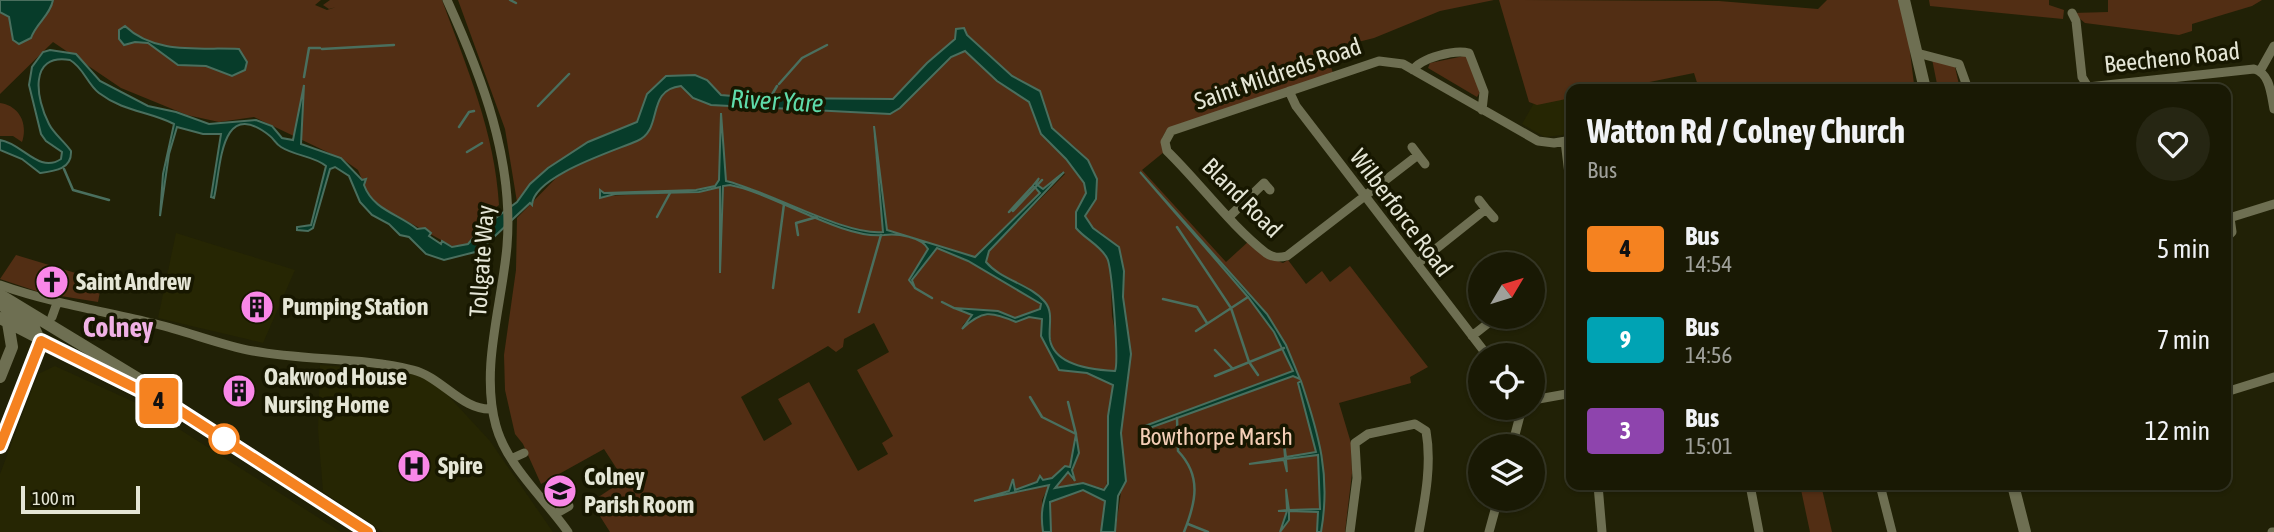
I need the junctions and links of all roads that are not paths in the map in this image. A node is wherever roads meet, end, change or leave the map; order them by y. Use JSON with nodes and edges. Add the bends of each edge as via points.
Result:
{"nodes":[{"id":1,"x":447,"y":0,"type":"edge"},
{"id":2,"x":1904,"y":0,"type":"edge"},
{"id":3,"x":2072,"y":13,"type":"dead end"},
{"id":4,"x":2274,"y":46,"type":"edge"},
{"id":5,"x":1917,"y":52,"type":"junction"},
{"id":6,"x":1413,"y":70,"type":"junction"},
{"id":7,"x":2260,"y":71,"type":"junction"},
{"id":8,"x":1924,"y":84,"type":"edge"},
{"id":9,"x":1966,"y":84,"type":"edge"},
{"id":10,"x":2085,"y":84,"type":"edge"},
{"id":11,"x":2121,"y":84,"type":"edge"},
{"id":12,"x":1290,"y":91,"type":"junction"},
{"id":13,"x":2274,"y":108,"type":"edge"},
{"id":14,"x":1482,"y":110,"type":"junction"},
{"id":15,"x":1566,"y":140,"type":"edge"},
{"id":16,"x":1412,"y":146,"type":"dead end"},
{"id":17,"x":1165,"y":147,"type":"joint"},
{"id":18,"x":1418,"y":155,"type":"junction"},
{"id":19,"x":1425,"y":164,"type":"dead end"},
{"id":20,"x":1264,"y":184,"type":"dead end"},
{"id":21,"x":1365,"y":197,"type":"junction"},
{"id":22,"x":1479,"y":200,"type":"dead end"},
{"id":23,"x":2274,"y":204,"type":"edge"},
{"id":24,"x":1486,"y":209,"type":"junction"},
{"id":25,"x":1230,"y":216,"type":"junction"},
{"id":26,"x":2231,"y":217,"type":"edge"},
{"id":27,"x":1494,"y":218,"type":"dead end"},
{"id":28,"x":1417,"y":264,"type":"junction"},
{"id":29,"x":0,"y":285,"type":"edge"},
{"id":30,"x":0,"y":295,"type":"edge"},
{"id":31,"x":57,"y":303,"type":"junction"},
{"id":32,"x":0,"y":304,"type":"edge"},
{"id":33,"x":52,"y":317,"type":"dead end"},
{"id":34,"x":4,"y":320,"type":"edge"},
{"id":35,"x":1481,"y":329,"type":"edge"},
{"id":36,"x":57,"y":332,"type":"junction"},
{"id":37,"x":36,"y":336,"type":"junction"},
{"id":38,"x":1472,"y":336,"type":"junction"},
{"id":39,"x":1478,"y":343,"type":"edge"},
{"id":40,"x":2274,"y":377,"type":"edge"},
{"id":41,"x":0,"y":378,"type":"edge"},
{"id":42,"x":2231,"y":390,"type":"edge"},
{"id":43,"x":1566,"y":394,"type":"edge"},
{"id":44,"x":1545,"y":398,"type":"edge"},
{"id":45,"x":174,"y":407,"type":"junction"},
{"id":46,"x":492,"y":409,"type":"junction"},
{"id":47,"x":0,"y":446,"type":"edge"},
{"id":48,"x":524,"y":453,"type":"dead end"},
{"id":49,"x":513,"y":458,"type":"junction"},
{"id":50,"x":1598,"y":490,"type":"edge"},
{"id":51,"x":1751,"y":490,"type":"edge"},
{"id":52,"x":1882,"y":490,"type":"edge"},
{"id":53,"x":2014,"y":490,"type":"edge"},
{"id":54,"x":569,"y":506,"type":"dead end"},
{"id":55,"x":1495,"y":511,"type":"edge"},
{"id":56,"x":555,"y":514,"type":"junction"},
{"id":57,"x":368,"y":532,"type":"edge"},
{"id":58,"x":568,"y":532,"type":"edge"},
{"id":59,"x":1350,"y":532,"type":"edge"},
{"id":60,"x":1419,"y":532,"type":"edge"},
{"id":61,"x":1489,"y":532,"type":"edge"},
{"id":62,"x":1602,"y":532,"type":"edge"},
{"id":63,"x":1759,"y":532,"type":"edge"},
{"id":64,"x":1892,"y":532,"type":"edge"},
{"id":65,"x":2025,"y":532,"type":"edge"}],
"edges":[{"from":1,"to":46,"type":"street","name":"Tollgate Way","via":[[492,115],[507,203],[507,247],[492,360]]},
{"from":2,"to":5,"type":"main road"},
{"from":3,"to":10,"type":"street"},
{"from":4,"to":7,"type":"street","name":"Beecheno Road"},
{"from":5,"to":8,"type":"main road"},
{"from":5,"to":9,"type":"street","via":[[1959,64]]},
{"from":6,"to":12,"type":"street","name":"Saint Mildreds Road","via":[[1396,61],[1380,61]]},
{"from":6,"to":14,"type":"street","name":"Saint Mildreds Road"},
{"from":6,"to":14,"type":"street","via":[[1423,61],[1469,53],[1484,92]]},
{"from":7,"to":11,"type":"street","name":"Beecheno Road"},
{"from":7,"to":13,"type":"street","name":"Beecheno Road","via":[[2267,78]]},
{"from":12,"to":17,"type":"street","name":"Saint Mildreds Road","via":[[1171,131]]},
{"from":12,"to":21,"type":"street","name":"Wilberforce Road","via":[[1296,106]]},
{"from":14,"to":15,"type":"street","name":"Saint Mildreds Road","via":[[1538,141]]},
{"from":16,"to":18,"type":"street"},
{"from":17,"to":25,"type":"street","name":"Bland Road"},
{"from":18,"to":19,"type":"street"},
{"from":18,"to":21,"type":"street"},
{"from":20,"to":25,"type":"street"},
{"from":21,"to":25,"type":"street","name":"Bland Road","via":[[1287,256],[1277,258]]},
{"from":21,"to":28,"type":"street","name":"Wilberforce Road"},
{"from":22,"to":24,"type":"street"},
{"from":23,"to":26,"type":"street"},
{"from":24,"to":27,"type":"street"},
{"from":24,"to":28,"type":"street"},
{"from":28,"to":38,"type":"street","name":"Wilberforce Road"},
{"from":29,"to":31,"type":"street"},
{"from":30,"to":36,"type":"main road"},
{"from":31,"to":33,"type":"street"},
{"from":31,"to":46,"type":"street","via":[[155,323],[254,351],[413,370],[449,388],[473,407]]},
{"from":32,"to":37,"type":"main road"},
{"from":34,"to":37,"type":"main road"},
{"from":34,"to":41,"type":"main road","via":[[12,348]]},
{"from":35,"to":38,"type":"street"},
{"from":36,"to":37,"type":"main road"},
{"from":36,"to":45,"type":"main road","via":[[140,380]]},
{"from":37,"to":41,"type":"main road"},
{"from":37,"to":45,"type":"main road"},
{"from":37,"to":47,"type":"main road"},
{"from":38,"to":39,"type":"street","name":"Wilberforce Road"},
{"from":40,"to":42,"type":"street","via":[[2258,377]]},
{"from":43,"to":44,"type":"street"},
{"from":45,"to":57,"type":"main road"},
{"from":46,"to":49,"type":"street","name":"Tollgate Way","via":[[498,433]]},
{"from":48,"to":49,"type":"street"},
{"from":49,"to":56,"type":"street","name":"Tollgate Way"},
{"from":50,"to":62,"type":"street"},
{"from":51,"to":63,"type":"street"},
{"from":52,"to":64,"type":"street"},
{"from":53,"to":65,"type":"main road"},
{"from":54,"to":56,"type":"street"},
{"from":55,"to":61,"type":"street"},
{"from":56,"to":58,"type":"street","name":"Tollgate Way"},
{"from":59,"to":60,"type":"street","via":[[1357,478],[1355,443],[1360,437],[1408,425],[1426,432],[1429,463]]}]}
